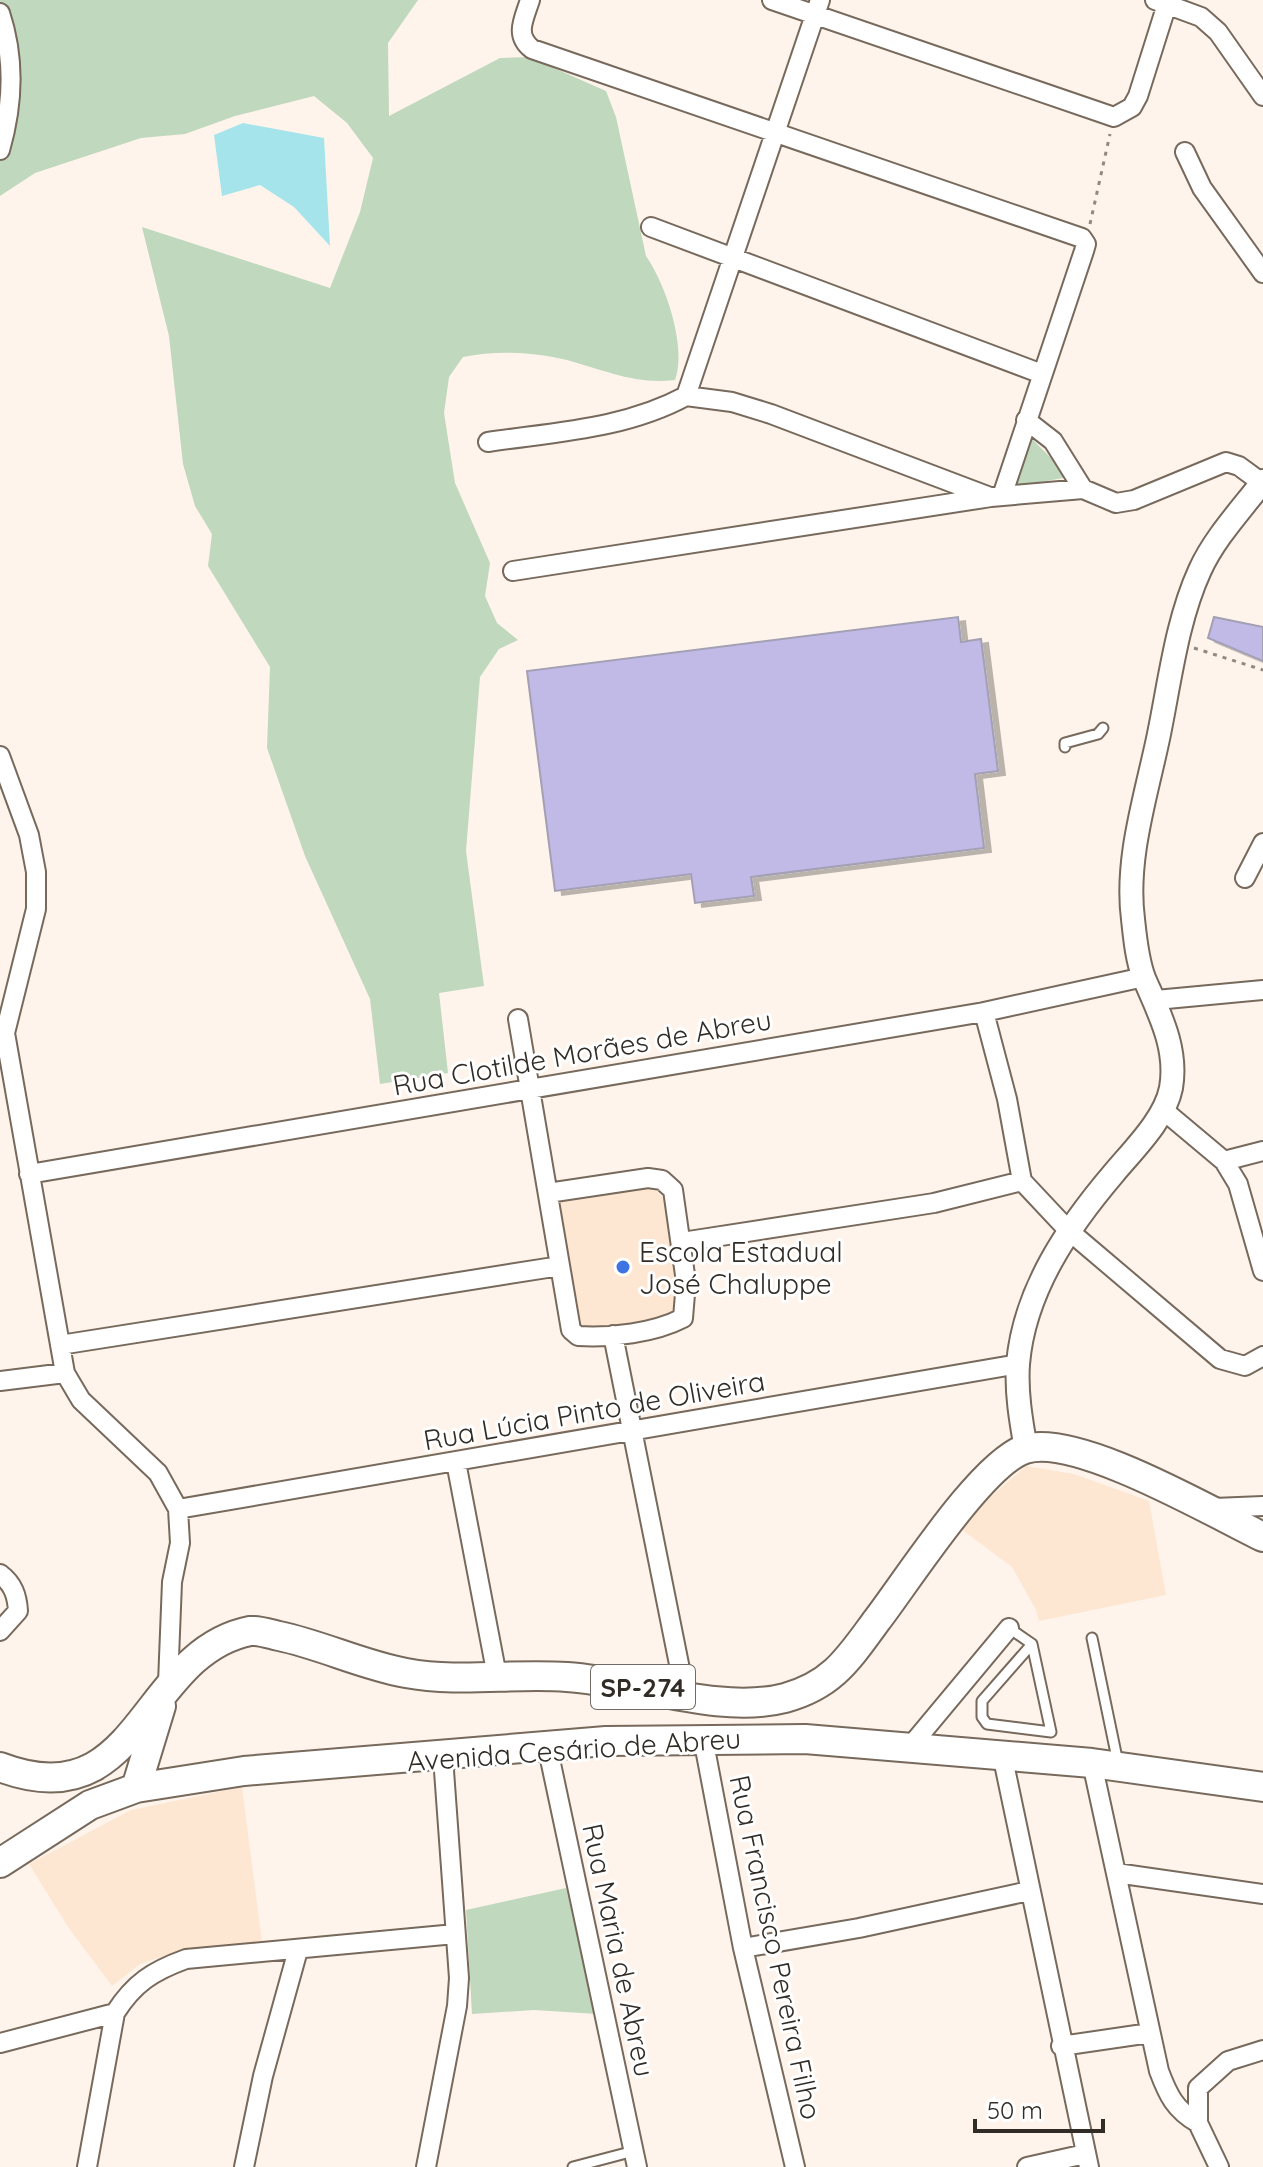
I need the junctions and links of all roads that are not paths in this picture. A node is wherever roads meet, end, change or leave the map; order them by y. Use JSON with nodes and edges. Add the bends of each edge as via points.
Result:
{"nodes":[{"id":1,"x":530,"y":0,"type":"edge"},
{"id":2,"x":772,"y":0,"type":"edge"},
{"id":3,"x":1161,"y":2,"type":"edge"},
{"id":4,"x":817,"y":8,"type":"edge"},
{"id":5,"x":0,"y":13,"type":"edge"},
{"id":6,"x":1263,"y":96,"type":"edge"},
{"id":7,"x":776,"y":132,"type":"junction"},
{"id":8,"x":0,"y":150,"type":"edge"},
{"id":9,"x":1185,"y":152,"type":"dead end"},
{"id":10,"x":651,"y":227,"type":"dead end"},
{"id":11,"x":734,"y":257,"type":"junction"},
{"id":12,"x":1263,"y":273,"type":"edge"},
{"id":13,"x":1042,"y":374,"type":"junction"},
{"id":14,"x":686,"y":396,"type":"junction"},
{"id":15,"x":1026,"y":420,"type":"junction"},
{"id":16,"x":488,"y":442,"type":"dead end"},
{"id":17,"x":1262,"y":482,"type":"edge"},
{"id":18,"x":1083,"y":489,"type":"junction"},
{"id":19,"x":996,"y":497,"type":"junction"},
{"id":20,"x":513,"y":571,"type":"dead end"},
{"id":21,"x":1103,"y":728,"type":"dead end"},
{"id":22,"x":1065,"y":747,"type":"dead end"},
{"id":23,"x":0,"y":756,"type":"edge"},
{"id":24,"x":1263,"y":843,"type":"edge"},
{"id":25,"x":1245,"y":878,"type":"dead end"},
{"id":26,"x":1144,"y":977,"type":"junction"},
{"id":27,"x":1263,"y":990,"type":"edge"},
{"id":28,"x":1156,"y":1000,"type":"junction"},
{"id":29,"x":984,"y":1012,"type":"junction"},
{"id":30,"x":518,"y":1019,"type":"dead end"},
{"id":31,"x":2,"y":1032,"type":"edge"},
{"id":32,"x":531,"y":1090,"type":"junction"},
{"id":33,"x":1162,"y":1109,"type":"junction"},
{"id":34,"x":1263,"y":1151,"type":"edge"},
{"id":35,"x":1224,"y":1161,"type":"junction"},
{"id":36,"x":29,"y":1174,"type":"junction"},
{"id":37,"x":1022,"y":1181,"type":"junction"},
{"id":38,"x":548,"y":1193,"type":"junction"},
{"id":39,"x":1068,"y":1230,"type":"junction"},
{"id":40,"x":682,"y":1242,"type":"junction"},
{"id":41,"x":560,"y":1266,"type":"junction"},
{"id":42,"x":1263,"y":1271,"type":"edge"},
{"id":43,"x":613,"y":1335,"type":"junction"},
{"id":44,"x":60,"y":1345,"type":"junction"},
{"id":45,"x":1263,"y":1356,"type":"edge"},
{"id":46,"x":1018,"y":1364,"type":"junction"},
{"id":47,"x":65,"y":1373,"type":"junction"},
{"id":48,"x":0,"y":1381,"type":"edge"},
{"id":49,"x":632,"y":1432,"type":"junction"},
{"id":50,"x":1026,"y":1449,"type":"junction"},
{"id":51,"x":456,"y":1462,"type":"junction"},
{"id":52,"x":1263,"y":1506,"type":"edge"},
{"id":53,"x":1203,"y":1508,"type":"junction"},
{"id":54,"x":178,"y":1509,"type":"junction"},
{"id":55,"x":1263,"y":1537,"type":"edge"},
{"id":56,"x":0,"y":1574,"type":"edge"},
{"id":57,"x":0,"y":1631,"type":"edge"},
{"id":58,"x":1003,"y":1635,"type":"junction"},
{"id":59,"x":1092,"y":1638,"type":"dead end"},
{"id":60,"x":1032,"y":1644,"type":"junction"},
{"id":61,"x":1019,"y":1655,"type":"junction"},
{"id":62,"x":497,"y":1676,"type":"junction"},
{"id":63,"x":835,"y":1676,"type":"junction"},
{"id":64,"x":168,"y":1683,"type":"junction"},
{"id":65,"x":685,"y":1694,"type":"junction"},
{"id":66,"x":703,"y":1738,"type":"junction"},
{"id":67,"x":807,"y":1739,"type":"junction"},
{"id":68,"x":547,"y":1745,"type":"junction"},
{"id":69,"x":909,"y":1748,"type":"junction"},
{"id":70,"x":1002,"y":1754,"type":"junction"},
{"id":71,"x":443,"y":1757,"type":"junction"},
{"id":72,"x":1105,"y":1764,"type":"junction"},
{"id":73,"x":0,"y":1767,"type":"edge"},
{"id":74,"x":1263,"y":1787,"type":"edge"},
{"id":75,"x":136,"y":1788,"type":"junction"},
{"id":76,"x":0,"y":1863,"type":"edge"},
{"id":77,"x":1116,"y":1873,"type":"junction"},
{"id":78,"x":1029,"y":1891,"type":"junction"},
{"id":79,"x":1263,"y":1894,"type":"edge"},
{"id":80,"x":455,"y":1934,"type":"junction"},
{"id":81,"x":743,"y":1948,"type":"junction"},
{"id":82,"x":298,"y":1950,"type":"junction"},
{"id":83,"x":115,"y":2013,"type":"junction"},
{"id":84,"x":1150,"y":2033,"type":"junction"},
{"id":85,"x":0,"y":2043,"type":"edge"},
{"id":86,"x":1061,"y":2046,"type":"junction"},
{"id":87,"x":1263,"y":2050,"type":"edge"},
{"id":88,"x":1198,"y":2123,"type":"junction"},
{"id":89,"x":636,"y":2159,"type":"edge"},
{"id":90,"x":1087,"y":2161,"type":"edge"},
{"id":91,"x":87,"y":2167,"type":"edge"},
{"id":92,"x":244,"y":2167,"type":"edge"},
{"id":93,"x":426,"y":2167,"type":"edge"},
{"id":94,"x":573,"y":2167,"type":"edge"},
{"id":95,"x":795,"y":2167,"type":"edge"},
{"id":96,"x":1027,"y":2167,"type":"edge"},
{"id":97,"x":1219,"y":2167,"type":"edge"}],
"edges":[{"from":1,"to":7,"type":"street","via":[[521,30],[523,43],[532,49]]},
{"from":2,"to":4,"type":"street"},
{"from":3,"to":4,"type":"street","via":[[1138,96],[1132,107],[1114,117]]},
{"from":3,"to":6,"type":"street","via":[[1201,17],[1218,32]]},
{"from":4,"to":7,"type":"street"},
{"from":5,"to":8,"type":"street","via":[[11,57],[10,105]]},
{"from":7,"to":11,"type":"street"},
{"from":7,"to":13,"type":"street","via":[[1075,235],[1086,244]]},
{"from":9,"to":12,"type":"street","via":[[1202,188]]},
{"from":10,"to":11,"type":"street"},
{"from":11,"to":13,"type":"street"},
{"from":11,"to":14,"type":"street"},
{"from":13,"to":15,"type":"street"},
{"from":14,"to":16,"type":"street","via":[[612,424]]},
{"from":14,"to":19,"type":"street","via":[[771,414]]},
{"from":15,"to":18,"type":"street","via":[[1053,441]]},
{"from":15,"to":19,"type":"street"},
{"from":17,"to":18,"type":"street","via":[[1226,462],[1134,500],[1116,503]]},
{"from":17,"to":26,"type":"street","via":[[1200,569],[1178,642],[1133,876],[1132,914]]},
{"from":18,"to":19,"type":"street"},
{"from":19,"to":20,"type":"street"},
{"from":21,"to":22,"type":"lane"},
{"from":23,"to":31,"type":"street","via":[[29,835],[36,872],[36,909]]},
{"from":24,"to":25,"type":"street"},
{"from":26,"to":28,"type":"street"},
{"from":26,"to":29,"type":"street","name":"Rua Clotilde Morães de Abreu"},
{"from":27,"to":28,"type":"street"},
{"from":28,"to":33,"type":"street","via":[[1172,1066],[1171,1090]]},
{"from":29,"to":32,"type":"street","name":"Rua Clotilde Morães de Abreu"},
{"from":29,"to":37,"type":"street"},
{"from":30,"to":32,"type":"street"},
{"from":31,"to":36,"type":"street"},
{"from":32,"to":36,"type":"street","name":"Rua Clotilde Morães de Abreu"},
{"from":32,"to":38,"type":"street"},
{"from":33,"to":35,"type":"street"},
{"from":33,"to":39,"type":"street"},
{"from":34,"to":35,"type":"street"},
{"from":35,"to":42,"type":"street","via":[[1238,1184]]},
{"from":36,"to":44,"type":"street"},
{"from":37,"to":39,"type":"street"},
{"from":37,"to":40,"type":"street","via":[[934,1203]]},
{"from":38,"to":40,"type":"street","via":[[662,1180],[673,1190]]},
{"from":38,"to":41,"type":"street"},
{"from":39,"to":45,"type":"street","via":[[1220,1359],[1245,1366]]},
{"from":39,"to":46,"type":"street","via":[[1041,1283]]},
{"from":40,"to":43,"type":"street","via":[[687,1306],[683,1318]]},
{"from":41,"to":43,"type":"street","via":[[571,1330],[578,1336]]},
{"from":41,"to":44,"type":"street"},
{"from":43,"to":49,"type":"street"},
{"from":44,"to":47,"type":"street"},
{"from":46,"to":49,"type":"street","name":"Rua Lúcia Pinto de Oliveira"},
{"from":46,"to":50,"type":"street"},
{"from":47,"to":48,"type":"street"},
{"from":47,"to":54,"type":"street","via":[[81,1400],[158,1473]]},
{"from":49,"to":51,"type":"street","name":"Rua Lúcia Pinto de Oliveira"},
{"from":49,"to":65,"type":"street"},
{"from":50,"to":53,"type":"main road","via":[[1090,1455]]},
{"from":50,"to":63,"type":"main road","number":"SP-274","via":[[1002,1463],[975,1490]]},
{"from":51,"to":54,"type":"street","name":"Rua Lúcia Pinto de Oliveira"},
{"from":51,"to":62,"type":"street"},
{"from":52,"to":53,"type":"street"},
{"from":53,"to":55,"type":"main road"},
{"from":54,"to":64,"type":"street"},
{"from":56,"to":57,"type":"street","via":[[11,1585],[18,1611]]},
{"from":58,"to":60,"type":"lane"},
{"from":58,"to":61,"type":"lane"},
{"from":58,"to":69,"type":"street"},
{"from":59,"to":72,"type":"lane"},
{"from":60,"to":61,"type":"lane"},
{"from":60,"to":61,"type":"lane","via":[[1052,1728],[1049,1734],[995,1727],[982,1717],[982,1701]]},
{"from":62,"to":64,"type":"main road","number":"SP-274","via":[[402,1673],[315,1643],[253,1630],[211,1649]]},
{"from":62,"to":65,"type":"main road","number":"SP-274","via":[[604,1680]]},
{"from":63,"to":65,"type":"main road","number":"SP-274","via":[[786,1698],[761,1702]]},
{"from":63,"to":67,"type":"main road","via":[[802,1711],[799,1727]]},
{"from":64,"to":73,"type":"main road","number":"SP-274","via":[[112,1757],[87,1771],[34,1775]]},
{"from":64,"to":75,"type":"main road"},
{"from":66,"to":67,"type":"main road","name":"Avenida Cesário de Abreu"},
{"from":66,"to":68,"type":"main road","name":"Avenida Cesário de Abreu"},
{"from":66,"to":81,"type":"street","name":"Rua Francisco Pereira Filho"},
{"from":67,"to":69,"type":"main road","name":"Avenida Cesário de Abreu"},
{"from":68,"to":71,"type":"main road","name":"Avenida Cesário de Abreu"},
{"from":68,"to":89,"type":"street","name":"Rua Maria de Abreu"},
{"from":69,"to":70,"type":"main road","name":"Avenida Cesário de Abreu"},
{"from":70,"to":72,"type":"main road","name":"Avenida Cesário de Abreu"},
{"from":70,"to":78,"type":"street"},
{"from":71,"to":75,"type":"main road","name":"Avenida Cesário de Abreu","via":[[244,1771]]},
{"from":71,"to":80,"type":"street"},
{"from":72,"to":74,"type":"main road","name":"Avenida Cesário de Abreu"},
{"from":72,"to":77,"type":"street"},
{"from":75,"to":76,"type":"main road","name":"Avenida Cesário de Abreu","via":[[90,1805]]},
{"from":77,"to":79,"type":"street"},
{"from":77,"to":84,"type":"street"},
{"from":78,"to":81,"type":"street"},
{"from":78,"to":86,"type":"street"},
{"from":80,"to":82,"type":"street"},
{"from":80,"to":93,"type":"street","via":[[457,2006]]},
{"from":81,"to":95,"type":"street","name":"Rua Francisco Pereira Filho"},
{"from":82,"to":83,"type":"street","via":[[186,1959],[156,1970],[130,1989]]},
{"from":82,"to":92,"type":"street"},
{"from":83,"to":85,"type":"street"},
{"from":83,"to":91,"type":"street"},
{"from":84,"to":86,"type":"street"},
{"from":84,"to":88,"type":"street","via":[[1168,2096]]},
{"from":86,"to":90,"type":"street"},
{"from":87,"to":88,"type":"street","via":[[1228,2061],[1198,2088]]},
{"from":88,"to":97,"type":"street"},
{"from":89,"to":94,"type":"lane"},
{"from":90,"to":96,"type":"street"}]}
